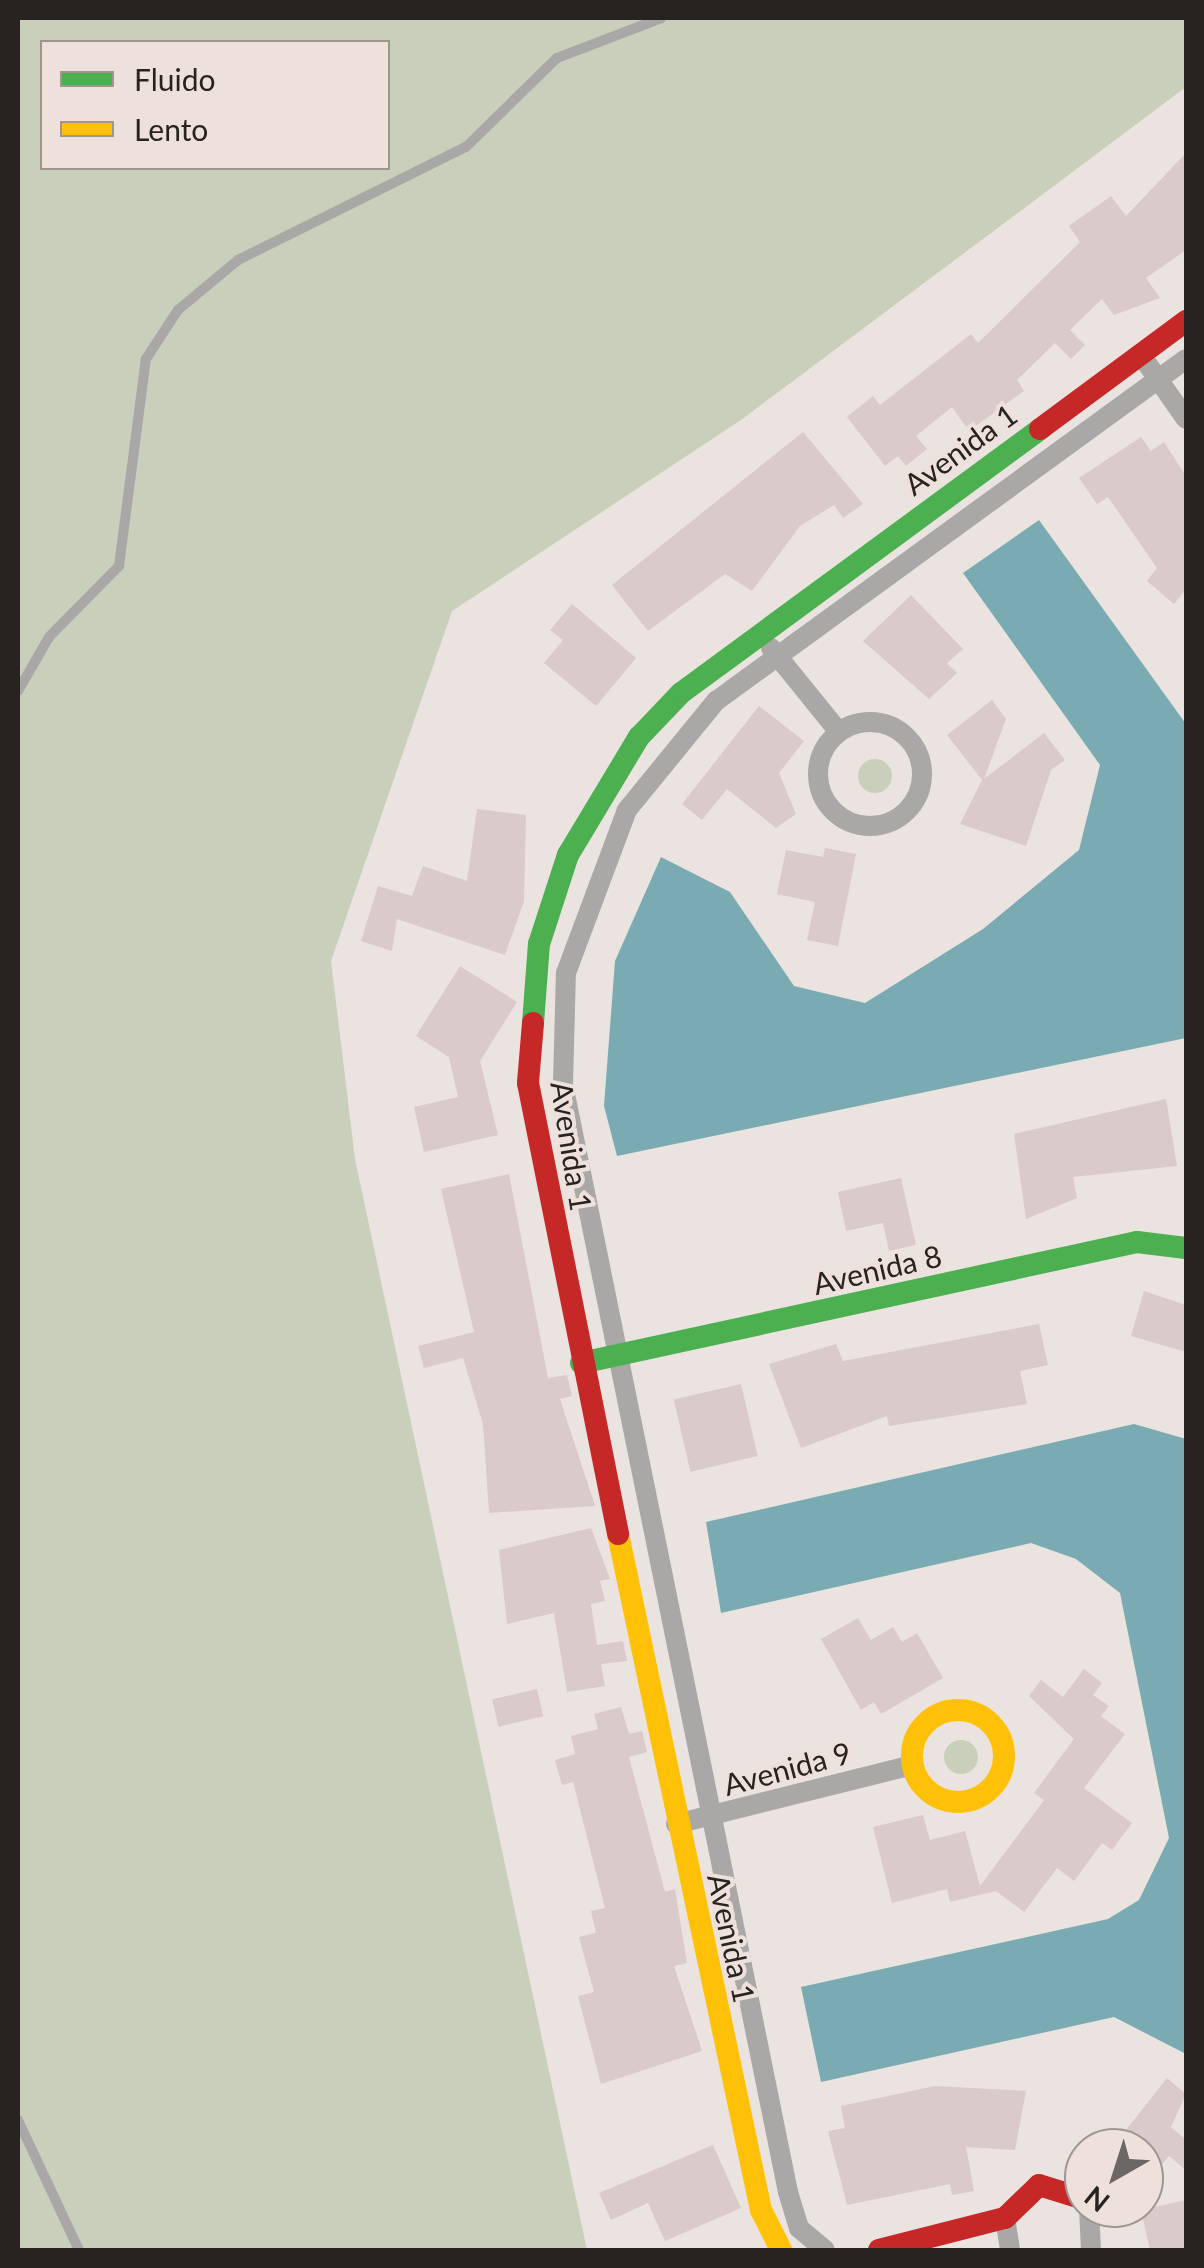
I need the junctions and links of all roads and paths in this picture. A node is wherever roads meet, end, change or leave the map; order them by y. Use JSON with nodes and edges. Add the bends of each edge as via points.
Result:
{"nodes":[{"id":1,"x":662,"y":18,"type":"edge"},
{"id":2,"x":1186,"y":321,"type":"edge"},
{"id":3,"x":1140,"y":354,"type":"junction"},
{"id":4,"x":1186,"y":358,"type":"edge"},
{"id":5,"x":1158,"y":380,"type":"junction"},
{"id":6,"x":1186,"y":419,"type":"edge"},
{"id":7,"x":760,"y":632,"type":"junction"},
{"id":8,"x":778,"y":656,"type":"junction"},
{"id":9,"x":18,"y":692,"type":"edge"},
{"id":10,"x":839,"y":732,"type":"junction"},
{"id":11,"x":533,"y":993,"type":"junction"},
{"id":12,"x":566,"y":999,"type":"junction"},
{"id":13,"x":1186,"y":1248,"type":"edge"},
{"id":14,"x":618,"y":1358,"type":"junction"},
{"id":15,"x":582,"y":1363,"type":"junction"},
{"id":16,"x":677,"y":1628,"type":"junction"},
{"id":17,"x":636,"y":1635,"type":"junction"},
{"id":18,"x":912,"y":1765,"type":"junction"},
{"id":19,"x":718,"y":1818,"type":"junction"},
{"id":20,"x":676,"y":1824,"type":"junction"},
{"id":21,"x":757,"y":2027,"type":"junction"},
{"id":22,"x":722,"y":2033,"type":"junction"},
{"id":23,"x":18,"y":2120,"type":"edge"},
{"id":24,"x":1064,"y":2193,"type":"edge"},
{"id":25,"x":1005,"y":2218,"type":"junction"},
{"id":26,"x":80,"y":2250,"type":"edge"},
{"id":27,"x":781,"y":2250,"type":"edge"},
{"id":28,"x":825,"y":2250,"type":"edge"},
{"id":29,"x":879,"y":2250,"type":"edge"},
{"id":30,"x":1010,"y":2250,"type":"edge"}],
"edges":[{"from":1,"to":9,"type":"lane","via":[[557,58],[466,147],[238,260],[178,310],[146,359],[119,566],[48,637]]},
{"from":2,"to":3,"type":"street","name":"Avenida 1"},
{"from":3,"to":5,"type":"street"},
{"from":3,"to":7,"type":"street","name":"Avenida 1"},
{"from":4,"to":5,"type":"street","name":"Avenida 1"},
{"from":5,"to":6,"type":"street"},
{"from":5,"to":8,"type":"street","name":"Avenida 1"},
{"from":7,"to":8,"type":"street"},
{"from":7,"to":11,"type":"street","name":"Avenida 1","via":[[639,736],[568,855]]},
{"from":8,"to":10,"type":"street"},
{"from":8,"to":12,"type":"street","name":"Avenida 1","via":[[716,701],[627,810],[577,930]]},
{"from":10,"to":10,"type":"street","via":[[819,766],[828,804],[863,825],[901,815],[922,781],[912,743],[878,722]]},
{"from":11,"to":12,"type":"street"},
{"from":11,"to":15,"type":"street","name":"Avenida 1","via":[[528,1082]]},
{"from":12,"to":14,"type":"street","name":"Avenida 1","via":[[563,1084]]},
{"from":13,"to":14,"type":"street","name":"Avenida 8","via":[[1137,1242]]},
{"from":14,"to":15,"type":"street","name":"Avenida 8"},
{"from":14,"to":16,"type":"street","name":"Avenida 1"},
{"from":15,"to":17,"type":"street","name":"Avenida 1"},
{"from":16,"to":17,"type":"street"},
{"from":16,"to":19,"type":"street","name":"Avenida 1"},
{"from":17,"to":20,"type":"street","name":"Avenida 1"},
{"from":18,"to":18,"type":"street","via":[[935,1797],[960,1803],[995,1786],[1004,1748],[981,1716],[956,1710],[921,1728]]},
{"from":18,"to":19,"type":"street","name":"Avenida 9"},
{"from":19,"to":20,"type":"street","name":"Avenida 9"},
{"from":19,"to":21,"type":"street","name":"Avenida 1"},
{"from":20,"to":22,"type":"street","name":"Avenida 1"},
{"from":21,"to":22,"type":"street"},
{"from":21,"to":28,"type":"street","name":"Avenida 1","via":[[799,2228]]},
{"from":22,"to":27,"type":"street","name":"Avenida 1","via":[[761,2210]]},
{"from":23,"to":26,"type":"lane"},
{"from":24,"to":25,"type":"street","via":[[1040,2185]]},
{"from":25,"to":29,"type":"street"},
{"from":25,"to":30,"type":"street"}]}
